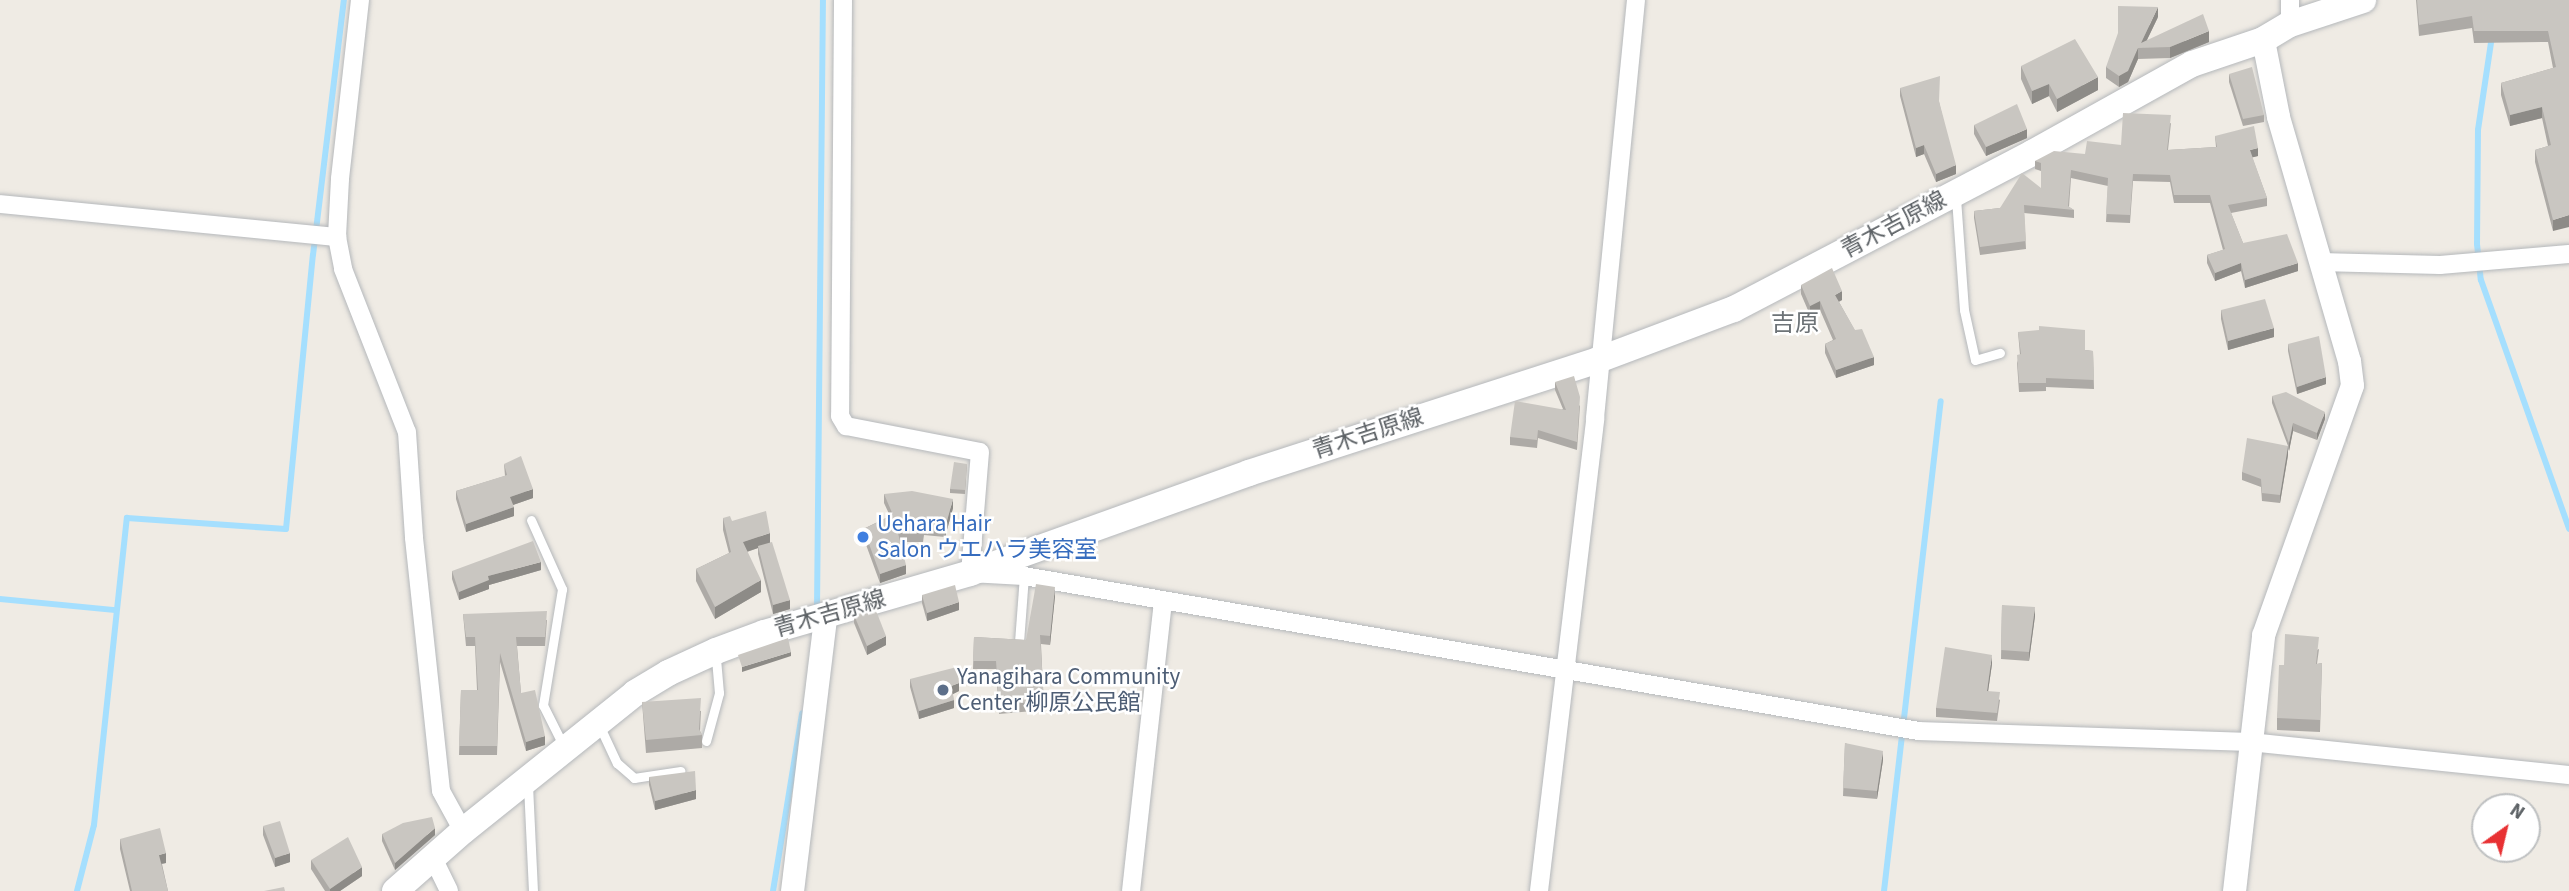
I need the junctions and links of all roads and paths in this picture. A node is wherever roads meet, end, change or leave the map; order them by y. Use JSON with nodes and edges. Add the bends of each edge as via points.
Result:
{"nodes":[{"id":1,"x":360,"y":0,"type":"edge"},
{"id":2,"x":844,"y":0,"type":"edge"},
{"id":3,"x":1636,"y":0,"type":"edge"},
{"id":4,"x":2363,"y":0,"type":"edge"},
{"id":5,"x":2290,"y":12,"type":"edge"},
{"id":6,"x":2263,"y":40,"type":"junction"},
{"id":7,"x":1955,"y":193,"type":"junction"},
{"id":8,"x":0,"y":204,"type":"edge"},
{"id":9,"x":337,"y":237,"type":"junction"},
{"id":10,"x":2569,"y":254,"type":"edge"},
{"id":11,"x":2319,"y":262,"type":"junction"},
{"id":12,"x":2000,"y":354,"type":"dead end"},
{"id":13,"x":1598,"y":360,"type":"junction"},
{"id":14,"x":531,"y":520,"type":"dead end"},
{"id":15,"x":970,"y":573,"type":"junction"},
{"id":16,"x":1024,"y":576,"type":"junction"},
{"id":17,"x":1163,"y":601,"type":"junction"},
{"id":18,"x":825,"y":617,"type":"junction"},
{"id":19,"x":1019,"y":642,"type":"edge"},
{"id":20,"x":716,"y":651,"type":"junction"},
{"id":21,"x":1564,"y":670,"type":"junction"},
{"id":22,"x":598,"y":722,"type":"junction"},
{"id":23,"x":706,"y":741,"type":"dead end"},
{"id":24,"x":2249,"y":742,"type":"junction"},
{"id":25,"x":565,"y":749,"type":"junction"},
{"id":26,"x":680,"y":771,"type":"edge"},
{"id":27,"x":2569,"y":775,"type":"edge"},
{"id":28,"x":527,"y":779,"type":"junction"},
{"id":29,"x":463,"y":831,"type":"junction"},
{"id":30,"x":434,"y":860,"type":"junction"},
{"id":31,"x":396,"y":891,"type":"edge"},
{"id":32,"x":449,"y":891,"type":"edge"},
{"id":33,"x":533,"y":891,"type":"edge"},
{"id":34,"x":792,"y":891,"type":"edge"},
{"id":35,"x":1131,"y":891,"type":"edge"},
{"id":36,"x":1539,"y":891,"type":"edge"},
{"id":37,"x":2234,"y":891,"type":"edge"}],
"edges":[{"from":1,"to":9,"type":"street"},
{"from":2,"to":15,"type":"street","via":[[840,416],[846,426],[980,452]]},
{"from":3,"to":13,"type":"street"},
{"from":4,"to":5,"type":"main road","name":"青木吉原線"},
{"from":5,"to":6,"type":"main road","name":"青木吉原線"},
{"from":6,"to":7,"type":"main road","name":"青木吉原線","via":[[2192,64]]},
{"from":6,"to":11,"type":"street","via":[[2278,116]]},
{"from":7,"to":12,"type":"lane","via":[[1964,310],[1975,360]]},
{"from":7,"to":13,"type":"main road","name":"青木吉原線","via":[[1734,309]]},
{"from":8,"to":9,"type":"street"},
{"from":9,"to":29,"type":"street","via":[[343,269],[407,432],[441,791]]},
{"from":10,"to":11,"type":"street","via":[[2440,265]]},
{"from":11,"to":24,"type":"street","via":[[2352,385],[2263,635]]},
{"from":13,"to":15,"type":"main road","name":"青木吉原線","via":[[1249,473]]},
{"from":13,"to":21,"type":"street"},
{"from":14,"to":25,"type":"lane","via":[[562,589],[543,705]]},
{"from":15,"to":16,"type":"street"},
{"from":15,"to":18,"type":"main road","name":"青木吉原線"},
{"from":16,"to":17,"type":"street"},
{"from":16,"to":19,"type":"lane"},
{"from":17,"to":21,"type":"street"},
{"from":17,"to":35,"type":"street"},
{"from":18,"to":20,"type":"main road","name":"青木吉原線"},
{"from":18,"to":34,"type":"street"},
{"from":20,"to":22,"type":"main road","name":"青木吉原線","via":[[668,673]]},
{"from":20,"to":23,"type":"lane","via":[[719,693]]},
{"from":21,"to":24,"type":"street","via":[[1919,731]]},
{"from":21,"to":36,"type":"street"},
{"from":22,"to":25,"type":"main road","name":"青木吉原線"},
{"from":22,"to":26,"type":"lane","via":[[617,763],[634,778]]},
{"from":24,"to":27,"type":"street"},
{"from":24,"to":37,"type":"street"},
{"from":25,"to":28,"type":"main road","name":"青木吉原線"},
{"from":28,"to":29,"type":"main road","name":"青木吉原線"},
{"from":28,"to":33,"type":"lane"},
{"from":29,"to":30,"type":"main road","name":"青木吉原線"},
{"from":30,"to":31,"type":"main road","name":"青木吉原線"},
{"from":30,"to":32,"type":"street"}]}
